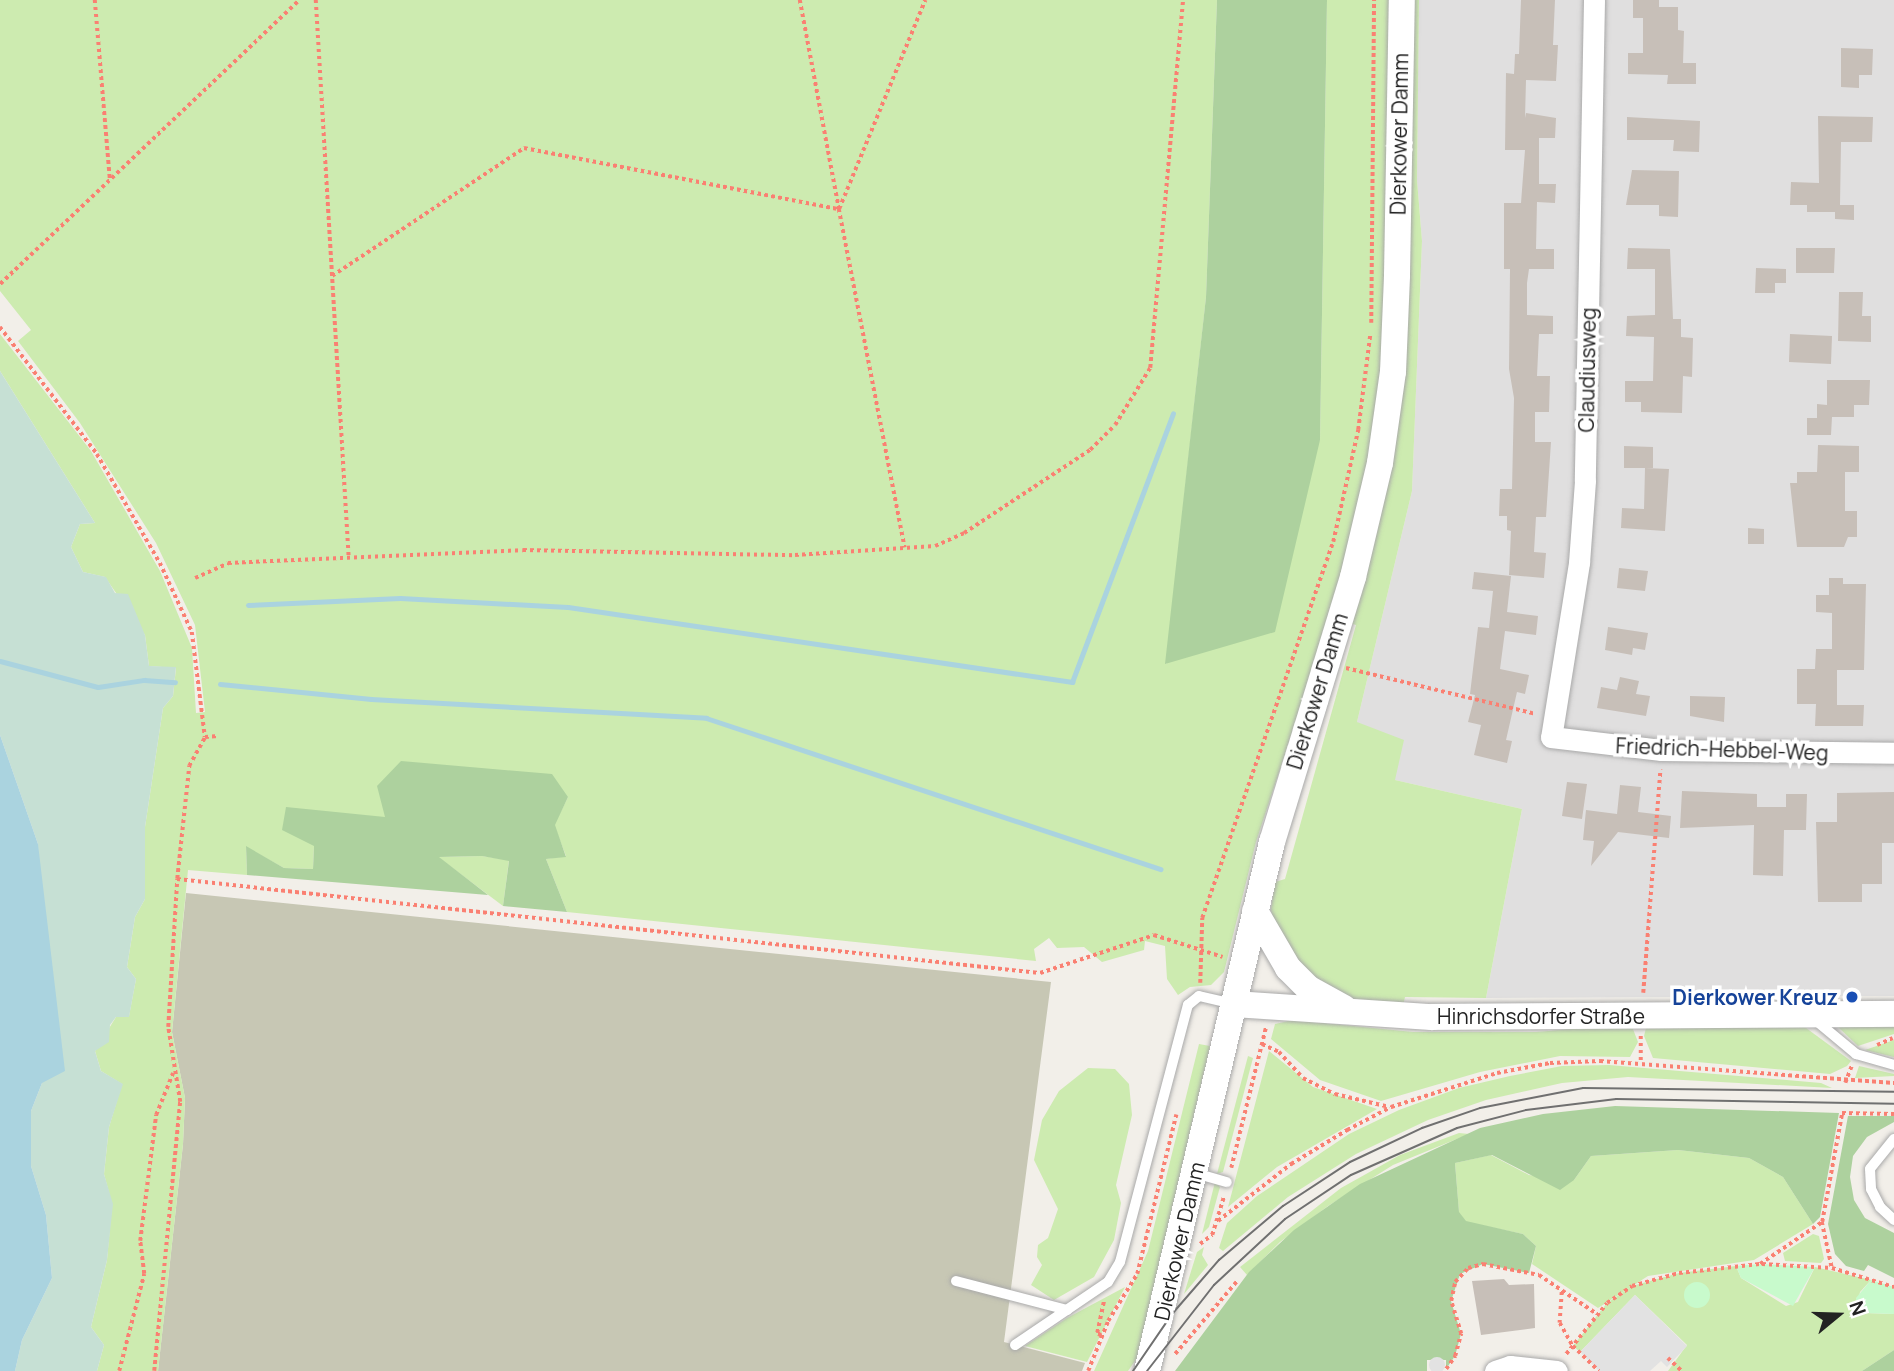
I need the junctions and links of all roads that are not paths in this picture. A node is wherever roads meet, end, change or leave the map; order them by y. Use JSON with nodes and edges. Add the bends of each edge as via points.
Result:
{"nodes":[{"id":1,"x":1402,"y":0,"type":"edge"},
{"id":2,"x":1594,"y":0,"type":"edge"},
{"id":3,"x":1553,"y":727,"type":"joint"},
{"id":4,"x":1894,"y":753,"type":"edge"},
{"id":5,"x":1255,"y":911,"type":"junction"},
{"id":6,"x":1234,"y":1004,"type":"junction"},
{"id":7,"x":1355,"y":1013,"type":"junction"},
{"id":8,"x":1894,"y":1014,"type":"edge"},
{"id":9,"x":1809,"y":1015,"type":"junction"},
{"id":10,"x":1894,"y":1065,"type":"edge"},
{"id":11,"x":1894,"y":1139,"type":"edge"},
{"id":12,"x":1195,"y":1173,"type":"junction"},
{"id":13,"x":1227,"y":1182,"type":"road end"},
{"id":14,"x":1894,"y":1220,"type":"edge"},
{"id":15,"x":956,"y":1281,"type":"dead end"},
{"id":16,"x":1067,"y":1310,"type":"junction"},
{"id":17,"x":1015,"y":1345,"type":"dead end"},
{"id":18,"x":1159,"y":1367,"type":"edge"},
{"id":19,"x":1495,"y":1371,"type":"edge"},
{"id":20,"x":1557,"y":1371,"type":"edge"}],
"edges":[{"from":1,"to":5,"type":"street","name":"Dierkower Damm","via":[[1395,330],[1380,463],[1353,577]]},
{"from":2,"to":3,"type":"street","name":"Claudiusweg","via":[[1585,481],[1579,563]]},
{"from":3,"to":4,"type":"street","name":"Friedrich-Hebbel-Weg","via":[[1661,750]]},
{"from":5,"to":6,"type":"street","name":"Dierkower Damm"},
{"from":5,"to":7,"type":"street","name":"Hinrichsdorfer Straße","via":[[1279,956],[1308,988]]},
{"from":6,"to":7,"type":"street","name":"Hinrichsdorfer Straße"},
{"from":6,"to":12,"type":"street","name":"Dierkower Damm"},
{"from":6,"to":16,"type":"lane","via":[[1199,996],[1188,1005],[1120,1262],[1108,1282]]},
{"from":7,"to":9,"type":"street","name":"Hinrichsdorfer Straße"},
{"from":8,"to":9,"type":"street","name":"Hinrichsdorfer Straße"},
{"from":9,"to":10,"type":"lane","via":[[1856,1054]]},
{"from":11,"to":14,"type":"lane","via":[[1870,1169],[1871,1189]]},
{"from":12,"to":13,"type":"lane"},
{"from":12,"to":18,"type":"street","name":"Dierkower Damm"},
{"from":15,"to":16,"type":"lane"},
{"from":16,"to":17,"type":"lane"},
{"from":19,"to":20,"type":"street","via":[[1510,1366]]}]}
